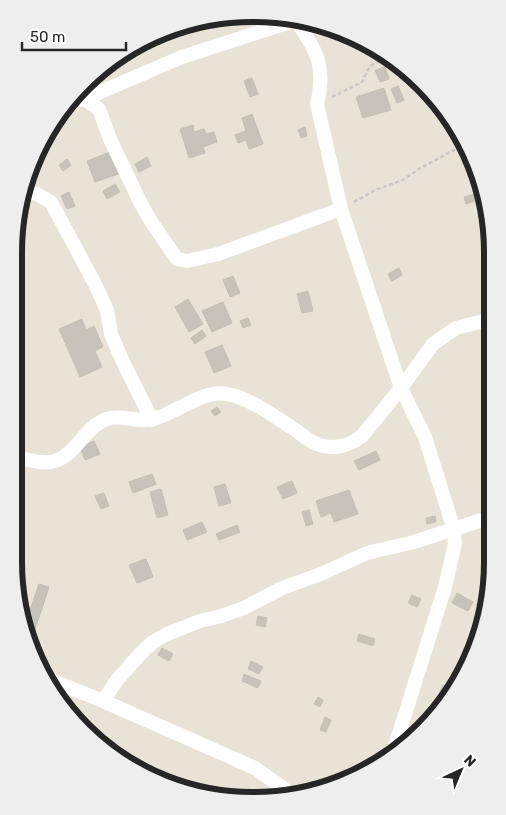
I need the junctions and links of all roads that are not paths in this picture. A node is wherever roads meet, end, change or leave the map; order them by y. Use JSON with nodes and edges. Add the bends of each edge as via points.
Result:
{"nodes":[{"id":1,"x":285,"y":24,"type":"edge"},
{"id":2,"x":300,"y":27,"type":"edge"},
{"id":3,"x":84,"y":99,"type":"joint"},
{"id":4,"x":30,"y":192,"type":"edge"},
{"id":5,"x":341,"y":209,"type":"junction"},
{"id":6,"x":484,"y":321,"type":"edge"},
{"id":7,"x":401,"y":388,"type":"junction"},
{"id":8,"x":152,"y":420,"type":"junction"},
{"id":9,"x":22,"y":459,"type":"edge"},
{"id":10,"x":484,"y":519,"type":"edge"},
{"id":11,"x":454,"y":530,"type":"junction"},
{"id":12,"x":56,"y":682,"type":"edge"},
{"id":13,"x":103,"y":701,"type":"junction"},
{"id":14,"x":403,"y":737,"type":"edge"},
{"id":15,"x":286,"y":790,"type":"edge"}],
"edges":[{"from":1,"to":3,"type":"street","via":[[182,57]]},
{"from":2,"to":5,"type":"street","via":[[312,42],[318,60],[321,89],[317,104]]},
{"from":3,"to":5,"type":"street","via":[[99,109],[141,204],[177,259],[187,261],[218,254]]},
{"from":4,"to":8,"type":"street","via":[[51,202],[95,284],[107,310],[111,334]]},
{"from":5,"to":7,"type":"street"},
{"from":6,"to":7,"type":"street","via":[[456,328],[440,338]]},
{"from":7,"to":8,"type":"street","via":[[362,436],[346,446],[313,442],[267,412],[227,394],[203,398]]},
{"from":7,"to":11,"type":"street","via":[[425,437]]},
{"from":8,"to":9,"type":"street","via":[[107,419],[57,461],[42,463]]},
{"from":10,"to":11,"type":"street"},
{"from":11,"to":13,"type":"street","via":[[367,553],[282,588],[244,608],[167,634],[141,653]]},
{"from":11,"to":14,"type":"street","via":[[455,544],[446,587]]},
{"from":12,"to":13,"type":"street"},
{"from":13,"to":15,"type":"street","via":[[255,768]]}]}
